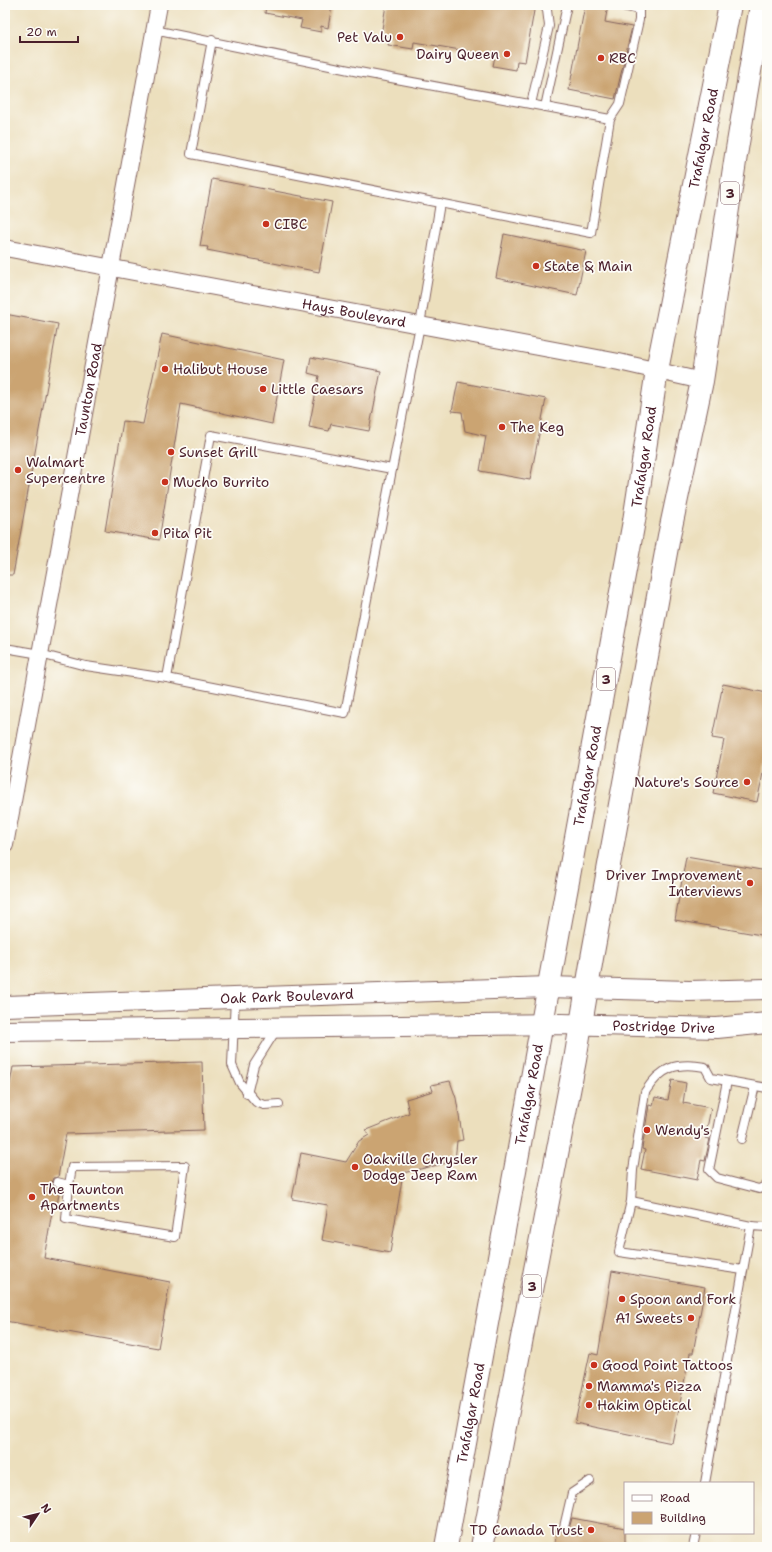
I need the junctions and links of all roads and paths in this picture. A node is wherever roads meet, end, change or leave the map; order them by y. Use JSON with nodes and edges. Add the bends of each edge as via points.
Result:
{"nodes":[{"id":1,"x":159,"y":5,"type":"edge"},
{"id":2,"x":544,"y":5,"type":"edge"},
{"id":3,"x":567,"y":5,"type":"edge"},
{"id":4,"x":618,"y":5,"type":"edge"},
{"id":5,"x":730,"y":5,"type":"edge"},
{"id":6,"x":761,"y":5,"type":"edge"},
{"id":7,"x":154,"y":30,"type":"junction"},
{"id":8,"x":212,"y":40,"type":"junction"},
{"id":9,"x":531,"y":104,"type":"junction"},
{"id":10,"x":545,"y":107,"type":"junction"},
{"id":11,"x":610,"y":120,"type":"junction"},
{"id":12,"x":440,"y":204,"type":"junction"},
{"id":13,"x":5,"y":248,"type":"edge"},
{"id":14,"x":111,"y":267,"type":"junction"},
{"id":15,"x":420,"y":325,"type":"junction"},
{"id":16,"x":657,"y":370,"type":"junction"},
{"id":17,"x":702,"y":381,"type":"junction"},
{"id":18,"x":392,"y":469,"type":"junction"},
{"id":19,"x":5,"y":648,"type":"edge"},
{"id":20,"x":40,"y":654,"type":"junction"},
{"id":21,"x":167,"y":678,"type":"junction"},
{"id":22,"x":5,"y":845,"type":"edge"},
{"id":23,"x":568,"y":988,"type":"junction"},
{"id":24,"x":767,"y":989,"type":"edge"},
{"id":25,"x":235,"y":998,"type":"junction"},
{"id":26,"x":5,"y":1006,"type":"edge"},
{"id":27,"x":767,"y":1023,"type":"edge"},
{"id":28,"x":561,"y":1024,"type":"junction"},
{"id":29,"x":234,"y":1029,"type":"junction"},
{"id":30,"x":277,"y":1029,"type":"junction"},
{"id":31,"x":5,"y":1031,"type":"edge"},
{"id":32,"x":727,"y":1081,"type":"junction"},
{"id":33,"x":755,"y":1086,"type":"junction"},
{"id":34,"x":767,"y":1088,"type":"edge"},
{"id":35,"x":247,"y":1094,"type":"junction"},
{"id":36,"x":279,"y":1104,"type":"dead end"},
{"id":37,"x":742,"y":1139,"type":"dead end"},
{"id":38,"x":56,"y":1182,"type":"dead end"},
{"id":39,"x":69,"y":1185,"type":"junction"},
{"id":40,"x":767,"y":1185,"type":"edge"},
{"id":41,"x":631,"y":1201,"type":"junction"},
{"id":42,"x":751,"y":1226,"type":"junction"},
{"id":43,"x":767,"y":1226,"type":"edge"},
{"id":44,"x":743,"y":1270,"type":"junction"},
{"id":45,"x":590,"y":1481,"type":"dead end"},
{"id":46,"x":705,"y":1482,"type":"edge"},
{"id":47,"x":564,"y":1527,"type":"dead end"},
{"id":48,"x":696,"y":1534,"type":"edge"},
{"id":49,"x":446,"y":1547,"type":"edge"},
{"id":50,"x":482,"y":1547,"type":"edge"},
{"id":51,"x":693,"y":1547,"type":"edge"}],
"edges":[{"from":1,"to":7,"type":"street","name":"Taunton Road"},
{"from":2,"to":9,"type":"lane","via":[[550,26]]},
{"from":3,"to":10,"type":"lane"},
{"from":4,"to":11,"type":"lane","via":[[639,10],[640,20],[620,104]]},
{"from":5,"to":16,"type":"main road","name":"Trafalgar Road","number":"3"},
{"from":6,"to":17,"type":"main road","name":"Trafalgar Road","number":"3"},
{"from":7,"to":8,"type":"lane"},
{"from":7,"to":14,"type":"street","name":"Taunton Road"},
{"from":8,"to":9,"type":"lane","via":[[359,72]]},
{"from":8,"to":12,"type":"lane","via":[[191,154]]},
{"from":9,"to":10,"type":"lane"},
{"from":10,"to":11,"type":"lane"},
{"from":11,"to":12,"type":"lane","via":[[591,233]]},
{"from":12,"to":15,"type":"lane"},
{"from":13,"to":14,"type":"street","name":"Hays Boulevard"},
{"from":14,"to":15,"type":"street","name":"Hays Boulevard"},
{"from":14,"to":20,"type":"street","name":"Taunton Road"},
{"from":15,"to":16,"type":"street","name":"Hays Boulevard"},
{"from":15,"to":18,"type":"lane"},
{"from":16,"to":17,"type":"street","name":"Hays Boulevard"},
{"from":16,"to":23,"type":"main road","name":"Trafalgar Road","number":"3"},
{"from":17,"to":23,"type":"main road","name":"Trafalgar Road","number":"3"},
{"from":18,"to":21,"type":"lane","via":[[346,713]]},
{"from":18,"to":21,"type":"lane","via":[[211,435]]},
{"from":19,"to":20,"type":"lane"},
{"from":20,"to":21,"type":"lane","via":[[86,666]]},
{"from":20,"to":22,"type":"street","name":"Taunton Road"},
{"from":23,"to":24,"type":"street","via":[[689,991]]},
{"from":23,"to":25,"type":"street","name":"Oak Park Boulevard"},
{"from":23,"to":28,"type":"main road","name":"Trafalgar Road","number":"3"},
{"from":23,"to":28,"type":"main road","name":"Trafalgar Road","number":"3"},
{"from":25,"to":26,"type":"street","name":"Oak Park Boulevard"},
{"from":25,"to":29,"type":"lane"},
{"from":27,"to":28,"type":"street","name":"Postridge Drive","via":[[717,1028]]},
{"from":28,"to":30,"type":"street"},
{"from":28,"to":49,"type":"main road","name":"Trafalgar Road","number":"3"},
{"from":28,"to":50,"type":"main road","name":"Trafalgar Road","number":"3","via":[[575,1060]]},
{"from":29,"to":30,"type":"street"},
{"from":29,"to":31,"type":"street"},
{"from":29,"to":35,"type":"lane","via":[[232,1065]]},
{"from":30,"to":35,"type":"lane","via":[[254,1065]]},
{"from":32,"to":33,"type":"lane"},
{"from":32,"to":40,"type":"lane","via":[[709,1170],[717,1178],[759,1189]]},
{"from":32,"to":41,"type":"lane","via":[[711,1078],[704,1067],[686,1064],[672,1066],[652,1081],[645,1092]]},
{"from":33,"to":34,"type":"lane"},
{"from":33,"to":37,"type":"lane"},
{"from":35,"to":36,"type":"lane","via":[[264,1105]]},
{"from":38,"to":39,"type":"lane"},
{"from":39,"to":39,"type":"lane","via":[[72,1166],[185,1166],[175,1237],[66,1219]]},
{"from":41,"to":42,"type":"lane"},
{"from":41,"to":44,"type":"lane","via":[[619,1252]]},
{"from":42,"to":43,"type":"lane"},
{"from":42,"to":44,"type":"lane"},
{"from":44,"to":46,"type":"lane"},
{"from":45,"to":47,"type":"lane","via":[[572,1492]]},
{"from":48,"to":51,"type":"lane"}]}
